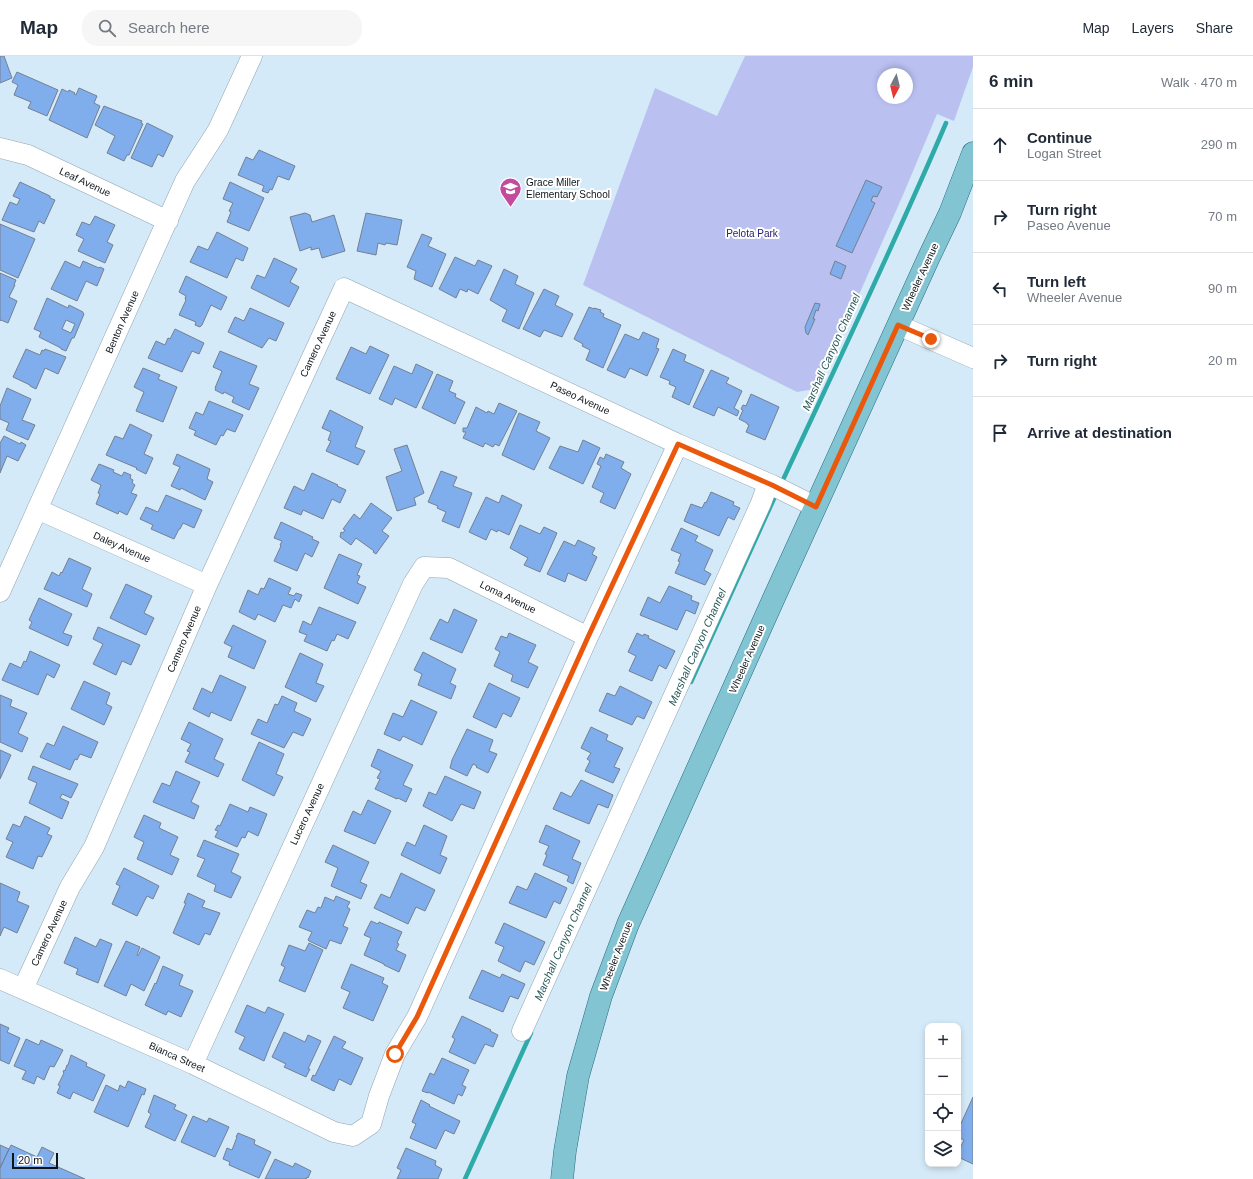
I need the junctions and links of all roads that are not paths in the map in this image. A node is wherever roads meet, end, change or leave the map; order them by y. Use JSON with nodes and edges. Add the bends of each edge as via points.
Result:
{"nodes":[{"id":1,"x":252,"y":56,"type":"edge"},
{"id":2,"x":0,"y":148,"type":"edge"},
{"id":3,"x":973,"y":153,"type":"edge"},
{"id":4,"x":168,"y":221,"type":"junction"},
{"id":5,"x":344,"y":288,"type":"joint"},
{"id":6,"x":898,"y":325,"type":"junction"},
{"id":7,"x":973,"y":358,"type":"edge"},
{"id":8,"x":678,"y":444,"type":"junction"},
{"id":9,"x":775,"y":487,"type":"junction"},
{"id":10,"x":816,"y":507,"type":"junction"},
{"id":11,"x":37,"y":509,"type":"junction"},
{"id":12,"x":424,"y":567,"type":"joint"},
{"id":13,"x":207,"y":585,"type":"junction"},
{"id":14,"x":0,"y":592,"type":"edge"},
{"id":15,"x":588,"y":637,"type":"junction"},
{"id":16,"x":0,"y":979,"type":"edge"},
{"id":17,"x":23,"y":989,"type":"junction"},
{"id":18,"x":522,"y":1031,"type":"dead end"},
{"id":19,"x":193,"y":1064,"type":"junction"},
{"id":20,"x":562,"y":1179,"type":"edge"}],
"edges":[{"from":1,"to":4,"type":"street","name":"Benton Avenue","via":[[218,130],[184,182]]},
{"from":2,"to":4,"type":"street","name":"Leaf Avenue","via":[[28,155]]},
{"from":3,"to":6,"type":"main road","name":"Wheeler Avenue","via":[[950,213]]},
{"from":4,"to":11,"type":"street","name":"Benton Avenue"},
{"from":5,"to":8,"type":"street","name":"Paseo Avenue"},
{"from":5,"to":13,"type":"street","name":"Camero Avenue"},
{"from":6,"to":7,"type":"street"},
{"from":6,"to":10,"type":"main road","name":"Wheeler Avenue"},
{"from":8,"to":9,"type":"street","name":"Paseo Avenue"},
{"from":8,"to":15,"type":"street"},
{"from":9,"to":10,"type":"street","name":"Paseo Avenue"},
{"from":9,"to":18,"type":"street","via":[[761,503]]},
{"from":10,"to":20,"type":"main road","name":"Wheeler Avenue","via":[[628,924],[600,996],[578,1076]]},
{"from":11,"to":13,"type":"street","name":"Daley Avenue"},
{"from":11,"to":14,"type":"street","name":"Benton Avenue"},
{"from":12,"to":15,"type":"street","name":"Loma Avenue","via":[[449,568]]},
{"from":12,"to":19,"type":"street","name":"Lucero Avenue","via":[[413,584]]},
{"from":13,"to":17,"type":"street","name":"Camero Avenue","via":[[94,847],[70,887]]},
{"from":15,"to":19,"type":"street","name":"Bianca Street","via":[[417,1017],[395,1054],[371,1124],[353,1136],[334,1132]]},
{"from":16,"to":17,"type":"street","name":"Bianca Street"},
{"from":17,"to":19,"type":"street","name":"Bianca Street"}]}
